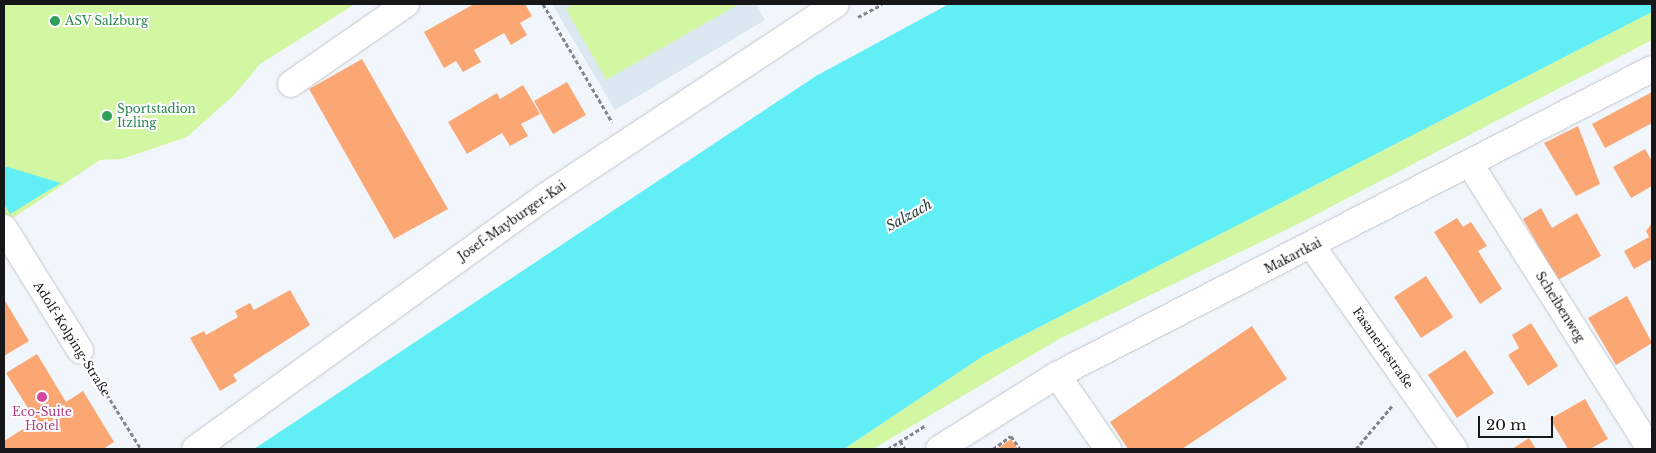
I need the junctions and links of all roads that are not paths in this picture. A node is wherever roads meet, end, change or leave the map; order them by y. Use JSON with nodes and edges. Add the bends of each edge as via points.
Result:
{"nodes":[{"id":1,"x":406,"y":4,"type":"edge"},
{"id":2,"x":836,"y":4,"type":"edge"},
{"id":3,"x":1652,"y":69,"type":"edge"},
{"id":4,"x":291,"y":84,"type":"dead end"},
{"id":5,"x":1470,"y":164,"type":"junction"},
{"id":6,"x":4,"y":228,"type":"edge"},
{"id":7,"x":1312,"y":246,"type":"junction"},
{"id":8,"x":80,"y":350,"type":"road end"},
{"id":9,"x":1057,"y":374,"type":"junction"},
{"id":10,"x":195,"y":449,"type":"edge"},
{"id":11,"x":939,"y":449,"type":"edge"},
{"id":12,"x":1108,"y":449,"type":"edge"},
{"id":13,"x":1454,"y":449,"type":"edge"},
{"id":14,"x":1650,"y":449,"type":"edge"}],
"edges":[{"from":1,"to":4,"type":"street"},
{"from":2,"to":10,"type":"street","name":"Josef-Mayburger-Kai","via":[[624,144]]},
{"from":3,"to":5,"type":"street","name":"Makartkai"},
{"from":5,"to":7,"type":"street","name":"Makartkai"},
{"from":5,"to":14,"type":"street","name":"Scheibenweg"},
{"from":6,"to":8,"type":"street","name":"Adolf-Kolping-Straße"},
{"from":7,"to":9,"type":"street","name":"Makartkai"},
{"from":7,"to":13,"type":"street","name":"Fasaneriestraße"},
{"from":9,"to":11,"type":"street","name":"Makartkai"},
{"from":9,"to":12,"type":"street"}]}
